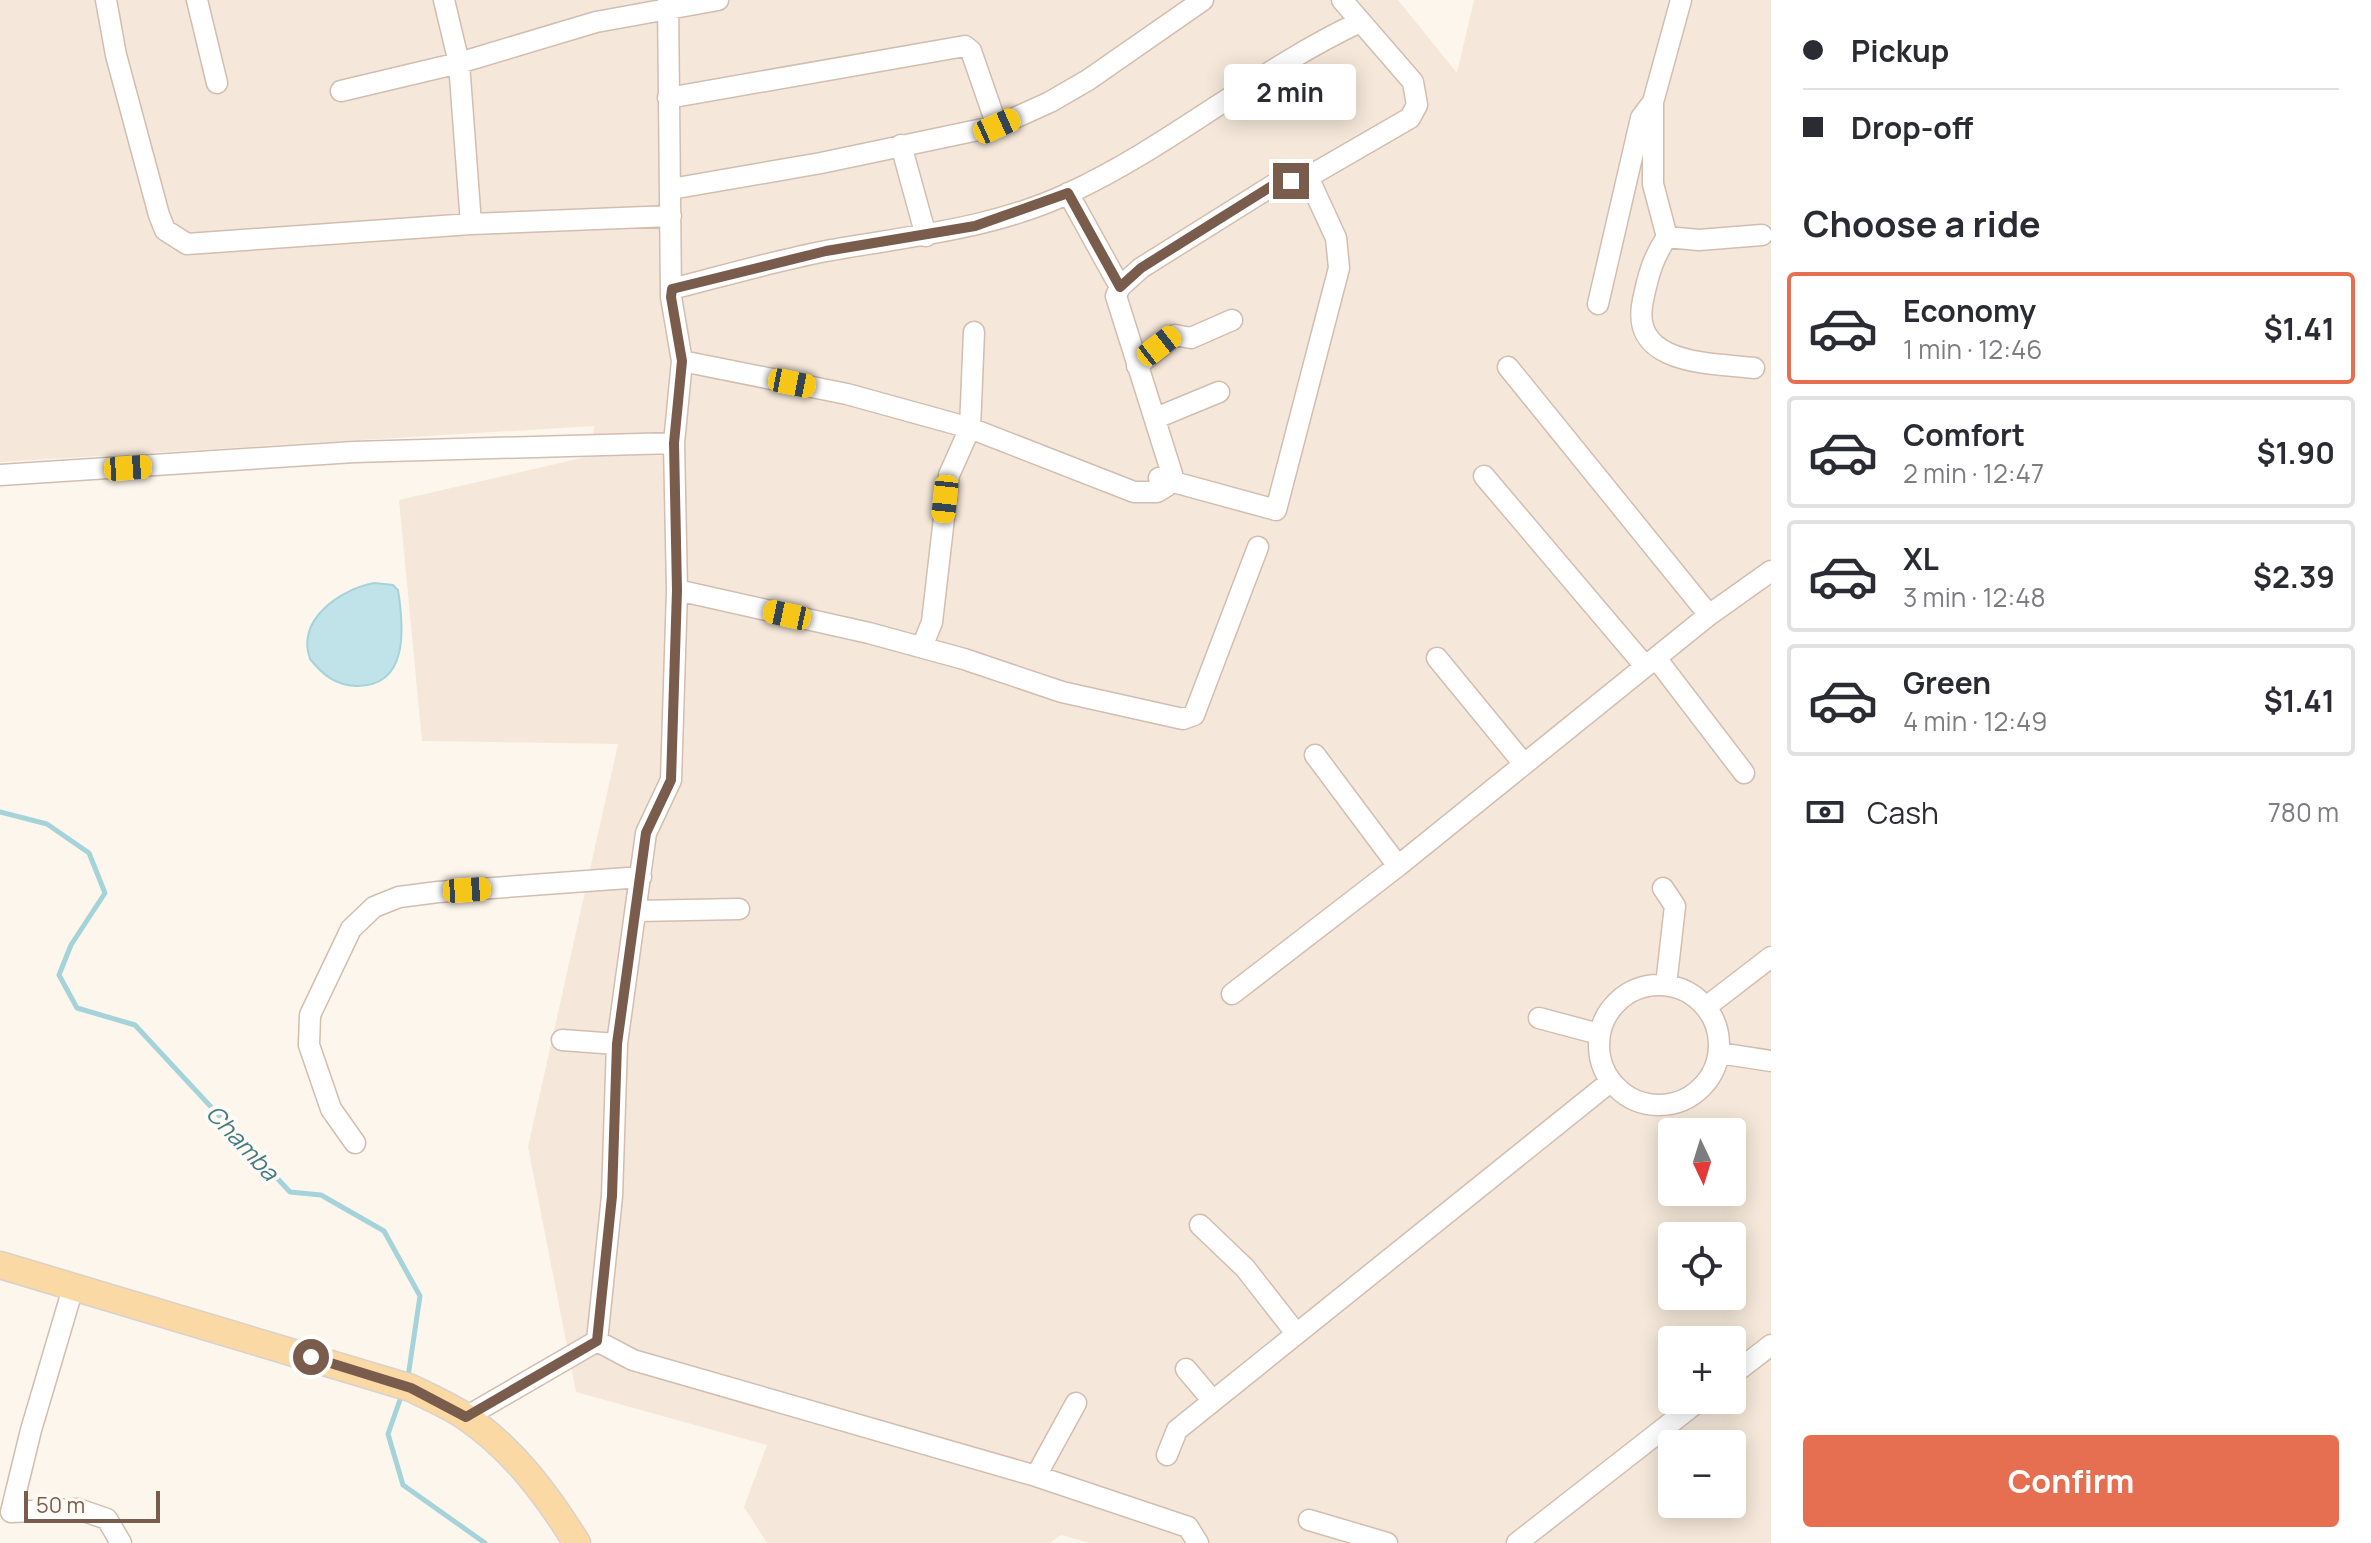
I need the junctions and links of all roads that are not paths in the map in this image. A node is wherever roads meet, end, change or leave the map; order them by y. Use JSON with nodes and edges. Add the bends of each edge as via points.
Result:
{"nodes":[{"id":1,"x":106,"y":0,"type":"edge"},
{"id":2,"x":197,"y":0,"type":"edge"},
{"id":3,"x":444,"y":0,"type":"edge"},
{"id":4,"x":718,"y":0,"type":"edge"},
{"id":5,"x":1203,"y":0,"type":"edge"},
{"id":6,"x":1342,"y":0,"type":"edge"},
{"id":7,"x":1681,"y":0,"type":"edge"},
{"id":8,"x":667,"y":4,"type":"edge"},
{"id":9,"x":1360,"y":22,"type":"junction"},
{"id":10,"x":459,"y":63,"type":"junction"},
{"id":11,"x":217,"y":83,"type":"dead end"},
{"id":12,"x":341,"y":91,"type":"dead end"},
{"id":13,"x":668,"y":98,"type":"junction"},
{"id":14,"x":1653,"y":102,"type":"junction"},
{"id":15,"x":997,"y":126,"type":"junction"},
{"id":16,"x":901,"y":145,"type":"junction"},
{"id":17,"x":1308,"y":177,"type":"junction"},
{"id":18,"x":671,"y":189,"type":"junction"},
{"id":19,"x":1068,"y":193,"type":"junction"},
{"id":20,"x":671,"y":216,"type":"junction"},
{"id":21,"x":471,"y":224,"type":"junction"},
{"id":22,"x":1762,"y":235,"type":"dead end"},
{"id":23,"x":926,"y":236,"type":"junction"},
{"id":24,"x":1667,"y":237,"type":"junction"},
{"id":25,"x":1120,"y":287,"type":"junction"},
{"id":26,"x":672,"y":289,"type":"junction"},
{"id":27,"x":1598,"y":304,"type":"dead end"},
{"id":28,"x":1232,"y":320,"type":"dead end"},
{"id":29,"x":974,"y":332,"type":"dead end"},
{"id":30,"x":682,"y":361,"type":"junction"},
{"id":31,"x":1137,"y":366,"type":"junction"},
{"id":32,"x":1508,"y":367,"type":"dead end"},
{"id":33,"x":1754,"y":368,"type":"dead end"},
{"id":34,"x":1219,"y":392,"type":"dead end"},
{"id":35,"x":1156,"y":418,"type":"junction"},
{"id":36,"x":970,"y":428,"type":"junction"},
{"id":37,"x":674,"y":443,"type":"junction"},
{"id":38,"x":0,"y":475,"type":"edge"},
{"id":39,"x":1484,"y":476,"type":"dead end"},
{"id":40,"x":1159,"y":478,"type":"junction"},
{"id":41,"x":1258,"y":547,"type":"dead end"},
{"id":42,"x":1771,"y":571,"type":"edge"},
{"id":43,"x":677,"y":590,"type":"junction"},
{"id":44,"x":1709,"y":615,"type":"junction"},
{"id":45,"x":922,"y":647,"type":"junction"},
{"id":46,"x":1437,"y":658,"type":"dead end"},
{"id":47,"x":1651,"y":662,"type":"junction"},
{"id":48,"x":1315,"y":755,"type":"dead end"},
{"id":49,"x":1524,"y":764,"type":"junction"},
{"id":50,"x":1744,"y":773,"type":"dead end"},
{"id":51,"x":1398,"y":866,"type":"junction"},
{"id":52,"x":641,"y":877,"type":"junction"},
{"id":53,"x":1663,"y":888,"type":"dead end"},
{"id":54,"x":739,"y":909,"type":"dead end"},
{"id":55,"x":637,"y":911,"type":"junction"},
{"id":56,"x":1771,"y":957,"type":"edge"},
{"id":57,"x":1666,"y":985,"type":"junction"},
{"id":58,"x":1232,"y":994,"type":"dead end"},
{"id":59,"x":1706,"y":1007,"type":"junction"},
{"id":60,"x":1539,"y":1018,"type":"dead end"},
{"id":61,"x":1599,"y":1034,"type":"junction"},
{"id":62,"x":562,"y":1040,"type":"dead end"},
{"id":63,"x":617,"y":1044,"type":"junction"},
{"id":64,"x":1719,"y":1053,"type":"junction"},
{"id":65,"x":1771,"y":1061,"type":"edge"},
{"id":66,"x":1610,"y":1082,"type":"junction"},
{"id":67,"x":355,"y":1143,"type":"dead end"},
{"id":68,"x":1200,"y":1225,"type":"dead end"},
{"id":69,"x":0,"y":1265,"type":"edge"},
{"id":70,"x":73,"y":1288,"type":"junction"},
{"id":71,"x":1295,"y":1332,"type":"junction"},
{"id":72,"x":597,"y":1341,"type":"junction"},
{"id":73,"x":1771,"y":1345,"type":"edge"},
{"id":74,"x":1746,"y":1364,"type":"edge"},
{"id":75,"x":1186,"y":1369,"type":"dead end"},
{"id":76,"x":1213,"y":1401,"type":"junction"},
{"id":77,"x":1076,"y":1403,"type":"dead end"},
{"id":78,"x":1682,"y":1414,"type":"edge"},
{"id":79,"x":466,"y":1417,"type":"junction"},
{"id":80,"x":1167,"y":1455,"type":"dead end"},
{"id":81,"x":1036,"y":1476,"type":"junction"},
{"id":82,"x":6,"y":1516,"type":"edge"},
{"id":83,"x":1309,"y":1520,"type":"dead end"},
{"id":84,"x":121,"y":1543,"type":"edge"},
{"id":85,"x":577,"y":1543,"type":"edge"},
{"id":86,"x":1198,"y":1543,"type":"edge"},
{"id":87,"x":1387,"y":1543,"type":"edge"},
{"id":88,"x":1517,"y":1543,"type":"edge"}],
"edges":[{"from":1,"to":21,"type":"street","via":[[139,146],[159,215],[174,239],[200,244]]},
{"from":2,"to":11,"type":"street"},
{"from":3,"to":10,"type":"street"},
{"from":4,"to":8,"type":"street"},
{"from":5,"to":15,"type":"street","via":[[1088,80]]},
{"from":6,"to":9,"type":"street"},
{"from":7,"to":14,"type":"street"},
{"from":8,"to":10,"type":"street"},
{"from":8,"to":13,"type":"street"},
{"from":9,"to":17,"type":"street","via":[[1413,82],[1417,105],[1410,118]]},
{"from":9,"to":19,"type":"street","via":[[1306,47],[1204,115]]},
{"from":10,"to":12,"type":"street"},
{"from":10,"to":21,"type":"street"},
{"from":13,"to":15,"type":"street","via":[[965,46]]},
{"from":13,"to":18,"type":"street"},
{"from":14,"to":24,"type":"street","via":[[1653,184]]},
{"from":14,"to":27,"type":"street","via":[[1641,118]]},
{"from":15,"to":16,"type":"street"},
{"from":16,"to":18,"type":"street"},
{"from":16,"to":23,"type":"street"},
{"from":17,"to":25,"type":"street","via":[[1275,184],[1141,268]]},
{"from":17,"to":40,"type":"street","via":[[1336,238],[1339,268],[1276,510]]},
{"from":18,"to":20,"type":"street"},
{"from":19,"to":23,"type":"street","via":[[1011,216]]},
{"from":19,"to":25,"type":"street"},
{"from":20,"to":21,"type":"street"},
{"from":20,"to":26,"type":"street"},
{"from":22,"to":24,"type":"street"},
{"from":23,"to":26,"type":"street","via":[[826,251]]},
{"from":24,"to":33,"type":"street","via":[[1649,269],[1641,309],[1641,328],[1648,341],[1695,362]]},
{"from":25,"to":31,"type":"street","via":[[1116,296]]},
{"from":26,"to":30,"type":"street"},
{"from":28,"to":31,"type":"street","via":[[1191,338],[1175,335]]},
{"from":29,"to":36,"type":"street"},
{"from":30,"to":36,"type":"street","via":[[847,394]]},
{"from":30,"to":37,"type":"street"},
{"from":31,"to":35,"type":"street"},
{"from":32,"to":44,"type":"street"},
{"from":34,"to":35,"type":"street"},
{"from":35,"to":40,"type":"street","via":[[1172,474]]},
{"from":36,"to":40,"type":"street","via":[[1134,492],[1157,492],[1167,486]]},
{"from":36,"to":45,"type":"street","via":[[949,475],[932,622]]},
{"from":37,"to":38,"type":"street","via":[[354,452]]},
{"from":37,"to":43,"type":"street"},
{"from":39,"to":47,"type":"street"},
{"from":41,"to":45,"type":"street","via":[[1194,715],[1183,719],[1062,692]]},
{"from":42,"to":44,"type":"street"},
{"from":43,"to":45,"type":"street"},
{"from":43,"to":52,"type":"street","via":[[671,780],[646,833]]},
{"from":44,"to":47,"type":"street"},
{"from":46,"to":49,"type":"street"},
{"from":47,"to":49,"type":"street"},
{"from":47,"to":50,"type":"street"},
{"from":48,"to":51,"type":"street"},
{"from":49,"to":51,"type":"street"},
{"from":51,"to":58,"type":"street"},
{"from":52,"to":55,"type":"street"},
{"from":52,"to":67,"type":"street","via":[[438,892],[399,897],[374,907],[351,929],[310,1015],[309,1045],[331,1109]]},
{"from":53,"to":57,"type":"street","via":[[1675,906]]},
{"from":54,"to":55,"type":"street"},
{"from":55,"to":63,"type":"street"},
{"from":56,"to":59,"type":"street"},
{"from":57,"to":59,"type":"street","via":[[1682,989]]},
{"from":57,"to":61,"type":"street","via":[[1648,986],[1616,1002]]},
{"from":59,"to":64,"type":"street","via":[[1717,1029]]},
{"from":60,"to":61,"type":"street"},
{"from":61,"to":66,"type":"street","via":[[1598,1051]]},
{"from":62,"to":63,"type":"street"},
{"from":63,"to":72,"type":"street","via":[[612,1196]]},
{"from":64,"to":65,"type":"street"},
{"from":64,"to":66,"type":"street","via":[[1705,1085],[1675,1104],[1639,1103]]},
{"from":66,"to":71,"type":"street"},
{"from":68,"to":71,"type":"street","via":[[1245,1268]]},
{"from":69,"to":70,"type":"main road"},
{"from":70,"to":79,"type":"main road","via":[[400,1384]]},
{"from":70,"to":82,"type":"street"},
{"from":71,"to":76,"type":"street"},
{"from":72,"to":79,"type":"street"},
{"from":72,"to":81,"type":"street","via":[[633,1360]]},
{"from":73,"to":74,"type":"street"},
{"from":75,"to":76,"type":"street"},
{"from":76,"to":80,"type":"street","via":[[1177,1430]]},
{"from":77,"to":81,"type":"street"},
{"from":78,"to":88,"type":"street"},
{"from":79,"to":85,"type":"main road","via":[[544,1490]]},
{"from":81,"to":86,"type":"street","via":[[1188,1527]]},
{"from":82,"to":84,"type":"street","via":[[78,1509],[107,1519]]},
{"from":83,"to":87,"type":"street"}]}
